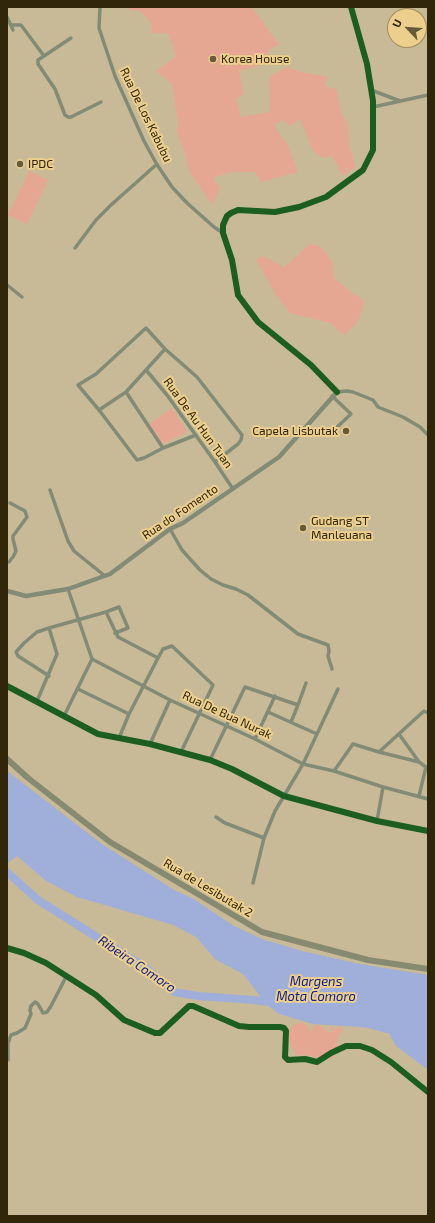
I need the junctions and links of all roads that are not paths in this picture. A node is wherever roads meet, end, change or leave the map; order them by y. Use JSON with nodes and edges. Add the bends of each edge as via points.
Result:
{"nodes":[{"id":1,"x":100,"y":7,"type":"edge"},
{"id":2,"x":351,"y":7,"type":"edge"},
{"id":3,"x":7,"y":17,"type":"edge"},
{"id":4,"x":12,"y":25,"type":"junction"},
{"id":5,"x":13,"y":30,"type":"dead end"},
{"id":6,"x":71,"y":38,"type":"dead end"},
{"id":7,"x":44,"y":56,"type":"junction"},
{"id":8,"x":371,"y":90,"type":"junction"},
{"id":9,"x":428,"y":96,"type":"edge"},
{"id":10,"x":401,"y":101,"type":"junction"},
{"id":11,"x":101,"y":102,"type":"dead end"},
{"id":12,"x":373,"y":106,"type":"junction"},
{"id":13,"x":157,"y":164,"type":"junction"},
{"id":14,"x":223,"y":233,"type":"junction"},
{"id":15,"x":76,"y":248,"type":"dead end"},
{"id":16,"x":7,"y":284,"type":"edge"},
{"id":17,"x":22,"y":297,"type":"dead end"},
{"id":18,"x":165,"y":349,"type":"junction"},
{"id":19,"x":146,"y":370,"type":"junction"},
{"id":20,"x":126,"y":392,"type":"junction"},
{"id":21,"x":337,"y":392,"type":"junction"},
{"id":22,"x":332,"y":396,"type":"junction"},
{"id":23,"x":99,"y":410,"type":"junction"},
{"id":24,"x":335,"y":429,"type":"dead end"},
{"id":25,"x":196,"y":435,"type":"junction"},
{"id":26,"x":428,"y":435,"type":"edge"},
{"id":27,"x":163,"y":448,"type":"junction"},
{"id":28,"x":215,"y":462,"type":"junction"},
{"id":29,"x":233,"y":489,"type":"junction"},
{"id":30,"x":50,"y":490,"type":"dead end"},
{"id":31,"x":10,"y":503,"type":"dead end"},
{"id":32,"x":170,"y":529,"type":"junction"},
{"id":33,"x":8,"y":562,"type":"edge"},
{"id":34,"x":105,"y":576,"type":"junction"},
{"id":35,"x":68,"y":590,"type":"junction"},
{"id":36,"x":7,"y":591,"type":"edge"},
{"id":37,"x":106,"y":612,"type":"junction"},
{"id":38,"x":78,"y":620,"type":"junction"},
{"id":39,"x":49,"y":628,"type":"junction"},
{"id":40,"x":115,"y":633,"type":"junction"},
{"id":41,"x":158,"y":658,"type":"junction"},
{"id":42,"x":92,"y":659,"type":"junction"},
{"id":43,"x":332,"y":669,"type":"dead end"},
{"id":44,"x":49,"y":676,"type":"junction"},
{"id":45,"x":306,"y":683,"type":"dead end"},
{"id":46,"x":7,"y":686,"type":"edge"},
{"id":47,"x":144,"y":686,"type":"junction"},
{"id":48,"x":338,"y":688,"type":"dead end"},
{"id":49,"x":78,"y":689,"type":"junction"},
{"id":50,"x":274,"y":696,"type":"junction"},
{"id":51,"x":170,"y":700,"type":"junction"},
{"id":52,"x":37,"y":701,"type":"junction"},
{"id":53,"x":298,"y":704,"type":"junction"},
{"id":54,"x":268,"y":712,"type":"junction"},
{"id":55,"x":199,"y":713,"type":"junction"},
{"id":56,"x":428,"y":713,"type":"edge"},
{"id":57,"x":129,"y":714,"type":"junction"},
{"id":58,"x":64,"y":716,"type":"junction"},
{"id":59,"x":291,"y":722,"type":"junction"},
{"id":60,"x":226,"y":726,"type":"junction"},
{"id":61,"x":317,"y":734,"type":"junction"},
{"id":62,"x":399,"y":734,"type":"junction"},
{"id":63,"x":119,"y":738,"type":"junction"},
{"id":64,"x":255,"y":739,"type":"junction"},
{"id":65,"x":150,"y":744,"type":"junction"},
{"id":66,"x":181,"y":752,"type":"junction"},
{"id":67,"x":379,"y":752,"type":"junction"},
{"id":68,"x":7,"y":759,"type":"edge"},
{"id":69,"x":210,"y":760,"type":"junction"},
{"id":70,"x":419,"y":762,"type":"junction"},
{"id":71,"x":303,"y":764,"type":"junction"},
{"id":72,"x":334,"y":771,"type":"junction"},
{"id":73,"x":383,"y":787,"type":"junction"},
{"id":74,"x":284,"y":796,"type":"junction"},
{"id":75,"x":419,"y":796,"type":"junction"},
{"id":76,"x":428,"y":799,"type":"edge"},
{"id":77,"x":216,"y":817,"type":"dead end"},
{"id":78,"x":377,"y":822,"type":"junction"},
{"id":79,"x":428,"y":830,"type":"edge"},
{"id":80,"x":264,"y":838,"type":"junction"},
{"id":81,"x":253,"y":884,"type":"dead end"},
{"id":82,"x":7,"y":948,"type":"edge"},
{"id":83,"x":428,"y":969,"type":"edge"},
{"id":84,"x":66,"y":977,"type":"junction"},
{"id":85,"x":8,"y":1060,"type":"edge"},
{"id":86,"x":428,"y":1092,"type":"edge"}],
"edges":[{"from":1,"to":13,"type":"street","name":"Rua De Los Kabubu","via":[[99,28],[114,76]]},
{"from":2,"to":8,"type":"street","via":[[367,64]]},
{"from":3,"to":4,"type":"street"},
{"from":4,"to":5,"type":"street"},
{"from":4,"to":7,"type":"street","via":[[21,26]]},
{"from":6,"to":7,"type":"street"},
{"from":7,"to":11,"type":"street","via":[[38,60],[38,64],[55,89],[65,115],[71,117]]},
{"from":8,"to":10,"type":"street"},
{"from":8,"to":12,"type":"street"},
{"from":9,"to":10,"type":"street"},
{"from":10,"to":12,"type":"street"},
{"from":12,"to":14,"type":"street","via":[[373,150],[363,170],[326,197],[299,207],[275,212],[238,210],[231,213],[223,225]]},
{"from":13,"to":14,"type":"street","name":"Rua De Los Kabubu","via":[[172,187],[187,203]]},
{"from":13,"to":15,"type":"street","via":[[96,220]]},
{"from":14,"to":21,"type":"street","via":[[232,260],[238,295],[258,322],[311,365]]},
{"from":16,"to":17,"type":"street"},
{"from":18,"to":19,"type":"street"},
{"from":18,"to":23,"type":"street","via":[[146,328],[96,374],[78,385]]},
{"from":18,"to":28,"type":"street","via":[[197,377],[242,435],[238,444]]},
{"from":19,"to":20,"type":"street"},
{"from":19,"to":25,"type":"street","name":"Rua De Au Hun Tuan"},
{"from":20,"to":23,"type":"street"},
{"from":20,"to":27,"type":"street"},
{"from":21,"to":22,"type":"street","name":"Rua do Fomento"},
{"from":21,"to":26,"type":"street","via":[[347,390],[373,400],[378,407],[403,417]]},
{"from":22,"to":24,"type":"street","via":[[351,414]]},
{"from":22,"to":29,"type":"street","name":"Rua do Fomento","via":[[279,457]]},
{"from":23,"to":27,"type":"street","via":[[137,460]]},
{"from":25,"to":27,"type":"street"},
{"from":25,"to":28,"type":"street","name":"Rua De Au Hun Tuan"},
{"from":28,"to":29,"type":"street","name":"Rua De Au Hun Tuan"},
{"from":29,"to":32,"type":"street","name":"Rua do Fomento"},
{"from":30,"to":34,"type":"street","via":[[74,551]]},
{"from":31,"to":33,"type":"street","via":[[25,511],[27,517],[13,536],[16,551]]},
{"from":32,"to":34,"type":"street","name":"Rua do Fomento"},
{"from":32,"to":43,"type":"street","via":[[182,550],[211,579],[248,595],[298,634],[328,645]]},
{"from":34,"to":35,"type":"street","name":"Rua do Fomento"},
{"from":35,"to":36,"type":"street","name":"Rua do Fomento","via":[[26,596]]},
{"from":35,"to":38,"type":"street"},
{"from":37,"to":38,"type":"street"},
{"from":37,"to":40,"type":"street"},
{"from":37,"to":40,"type":"street","via":[[119,607],[128,628]]},
{"from":38,"to":39,"type":"street"},
{"from":38,"to":42,"type":"street"},
{"from":39,"to":44,"type":"street","via":[[57,654]]},
{"from":39,"to":44,"type":"street","via":[[37,632],[16,652],[18,656]]},
{"from":40,"to":41,"type":"street"},
{"from":41,"to":47,"type":"street"},
{"from":41,"to":55,"type":"street","via":[[163,649],[172,646],[213,685]]},
{"from":42,"to":47,"type":"street","name":"Rua De Bua Nurak"},
{"from":42,"to":49,"type":"street"},
{"from":44,"to":52,"type":"street"},
{"from":45,"to":53,"type":"street"},
{"from":46,"to":52,"type":"street"},
{"from":47,"to":51,"type":"street","name":"Rua De Bua Nurak"},
{"from":47,"to":57,"type":"street"},
{"from":48,"to":61,"type":"street"},
{"from":49,"to":57,"type":"street"},
{"from":49,"to":58,"type":"street"},
{"from":50,"to":53,"type":"street"},
{"from":50,"to":54,"type":"street"},
{"from":50,"to":60,"type":"street","via":[[245,687]]},
{"from":51,"to":55,"type":"street","name":"Rua De Bua Nurak"},
{"from":51,"to":65,"type":"street"},
{"from":52,"to":58,"type":"street"},
{"from":53,"to":59,"type":"street"},
{"from":54,"to":59,"type":"street"},
{"from":54,"to":64,"type":"street"},
{"from":55,"to":60,"type":"street","name":"Rua De Bua Nurak"},
{"from":55,"to":66,"type":"street"},
{"from":56,"to":62,"type":"street","via":[[424,711]]},
{"from":57,"to":63,"type":"street"},
{"from":58,"to":63,"type":"street","via":[[98,734]]},
{"from":59,"to":61,"type":"street"},
{"from":60,"to":64,"type":"street","name":"Rua De Bua Nurak"},
{"from":60,"to":69,"type":"street"},
{"from":61,"to":71,"type":"street"},
{"from":62,"to":67,"type":"street"},
{"from":62,"to":70,"type":"street"},
{"from":63,"to":65,"type":"street"},
{"from":64,"to":71,"type":"street","name":"Rua De Bua Nurak"},
{"from":65,"to":66,"type":"street"},
{"from":66,"to":69,"type":"street"},
{"from":67,"to":70,"type":"street"},
{"from":67,"to":72,"type":"street","via":[[353,744]]},
{"from":68,"to":83,"type":"main road","name":"Rua de Lesibutak 2","via":[[110,842],[262,932],[368,960]]},
{"from":69,"to":74,"type":"street"},
{"from":70,"to":75,"type":"street","via":[[426,767]]},
{"from":71,"to":72,"type":"street","name":"Rua De Bua Nurak"},
{"from":71,"to":74,"type":"street"},
{"from":72,"to":73,"type":"street","name":"Rua De Bua Nurak"},
{"from":73,"to":75,"type":"street","name":"Rua De Bua Nurak"},
{"from":73,"to":78,"type":"street"},
{"from":74,"to":78,"type":"street"},
{"from":74,"to":80,"type":"street","via":[[275,810]]},
{"from":75,"to":76,"type":"street","name":"Rua De Bua Nurak"},
{"from":77,"to":80,"type":"street"},
{"from":78,"to":79,"type":"street"},
{"from":80,"to":81,"type":"street"},
{"from":82,"to":84,"type":"street","via":[[46,963]]},
{"from":84,"to":85,"type":"street","via":[[47,1012],[43,1013],[35,1002],[25,1028],[11,1035],[8,1043]]},
{"from":84,"to":86,"type":"street","via":[[96,995],[124,1020],[155,1033],[160,1033],[189,1006],[193,1006],[239,1026],[284,1028],[285,1057],[288,1060],[305,1059],[317,1062],[346,1046],[360,1046],[372,1050]]}]}
